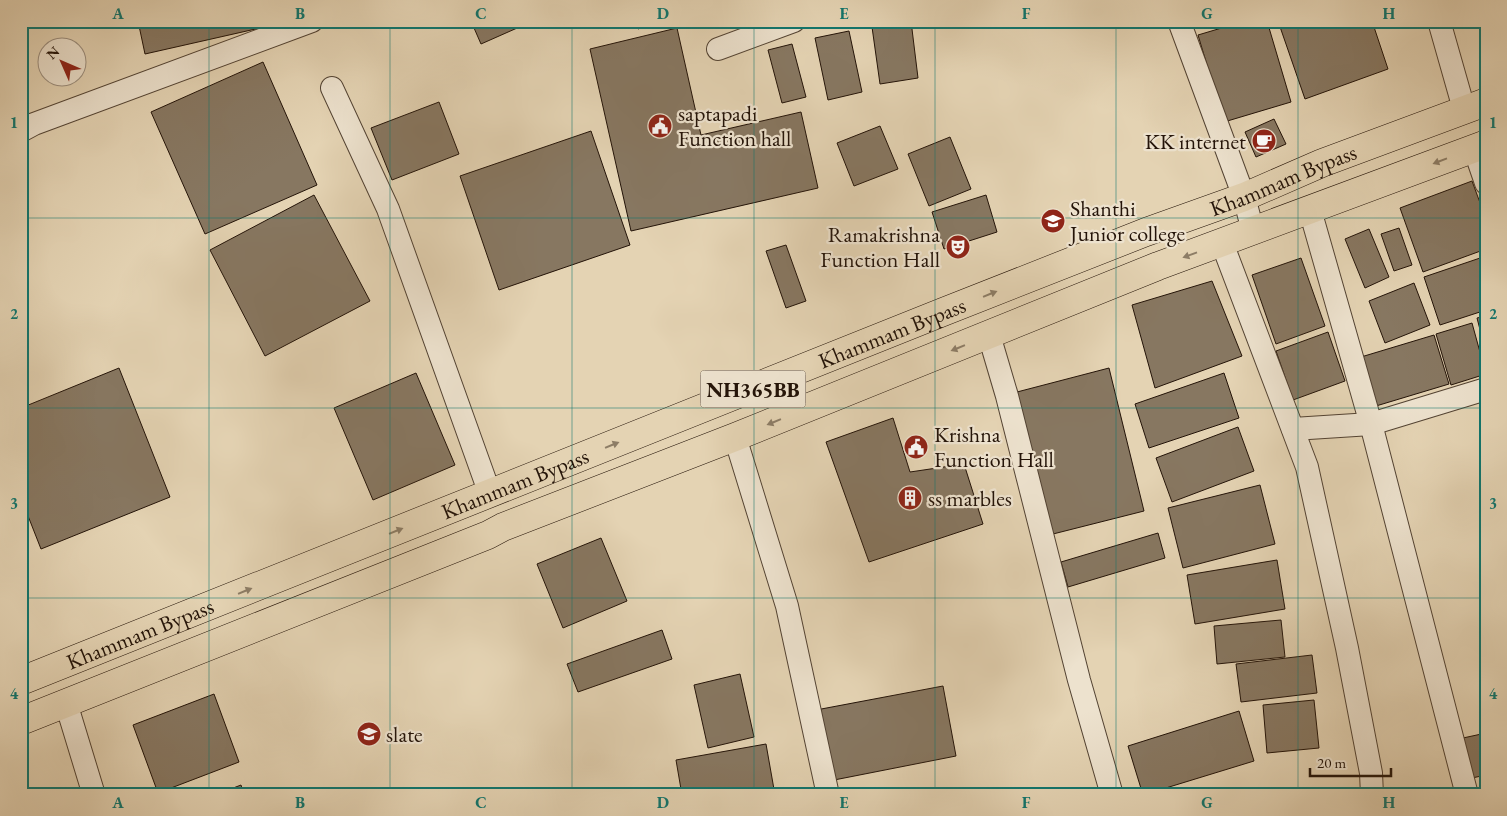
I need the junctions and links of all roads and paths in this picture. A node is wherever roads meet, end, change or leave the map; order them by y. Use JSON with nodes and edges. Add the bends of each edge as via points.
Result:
{"nodes":[{"id":1,"x":312,"y":21,"type":"edge"},
{"id":2,"x":794,"y":21,"type":"edge"},
{"id":3,"x":1179,"y":21,"type":"edge"},
{"id":4,"x":1439,"y":21,"type":"edge"},
{"id":5,"x":718,"y":49,"type":"dead end"},
{"id":6,"x":332,"y":88,"type":"dead end"},
{"id":7,"x":1475,"y":106,"type":"edge"},
{"id":8,"x":21,"y":131,"type":"edge"},
{"id":9,"x":1480,"y":146,"type":"edge"},
{"id":10,"x":1486,"y":182,"type":"edge"},
{"id":11,"x":1244,"y":197,"type":"junction"},
{"id":12,"x":1310,"y":210,"type":"junction"},
{"id":13,"x":1253,"y":231,"type":"junction"},
{"id":14,"x":1222,"y":243,"type":"junction"},
{"id":15,"x":989,"y":335,"type":"junction"},
{"id":16,"x":1486,"y":389,"type":"edge"},
{"id":17,"x":1371,"y":424,"type":"junction"},
{"id":18,"x":1292,"y":429,"type":"junction"},
{"id":19,"x":736,"y":438,"type":"junction"},
{"id":20,"x":490,"y":494,"type":"junction"},
{"id":21,"x":21,"y":681,"type":"edge"},
{"id":22,"x":66,"y":703,"type":"junction"},
{"id":23,"x":21,"y":721,"type":"edge"},
{"id":24,"x":94,"y":795,"type":"edge"},
{"id":25,"x":828,"y":795,"type":"edge"},
{"id":26,"x":1112,"y":795,"type":"edge"},
{"id":27,"x":1372,"y":795,"type":"edge"},
{"id":28,"x":1467,"y":795,"type":"edge"}],
"edges":[{"from":1,"to":8,"type":"street"},
{"from":2,"to":5,"type":"street"},
{"from":3,"to":11,"type":"street"},
{"from":4,"to":7,"type":"street"},
{"from":6,"to":20,"type":"street","via":[[388,209]]},
{"from":7,"to":11,"type":"highway","name":"Khammam Bypass","number":"NH365BB","via":[[1322,163]]},
{"from":9,"to":10,"type":"street"},
{"from":9,"to":12,"type":"highway","name":"Khammam Bypass","number":"NH365BB","one_way":true},
{"from":11,"to":13,"type":"street"},
{"from":20,"to":11,"type":"highway","name":"Khammam Bypass","number":"NH365BB","one_way":true,"via":[[1146,232]]},
{"from":12,"to":13,"type":"highway","name":"Khammam Bypass","number":"NH365BB"},
{"from":12,"to":17,"type":"street"},
{"from":13,"to":14,"type":"highway","name":"Khammam Bypass","number":"NH365BB"},
{"from":14,"to":15,"type":"highway","name":"Khammam Bypass","number":"NH365BB","one_way":true},
{"from":14,"to":18,"type":"street"},
{"from":15,"to":19,"type":"highway","name":"Khammam Bypass","number":"NH365BB","one_way":true},
{"from":15,"to":26,"type":"street"},
{"from":16,"to":17,"type":"street"},
{"from":17,"to":18,"type":"street"},
{"from":17,"to":28,"type":"street"},
{"from":18,"to":27,"type":"street","via":[[1307,467],[1347,648],[1371,773]]},
{"from":19,"to":22,"type":"highway","name":"Khammam Bypass","number":"NH365BB","via":[[503,527]]},
{"from":19,"to":25,"type":"street","via":[[787,606]]},
{"from":21,"to":20,"type":"highway","name":"Khammam Bypass","number":"NH365BB","one_way":true},
{"from":22,"to":23,"type":"highway","name":"Khammam Bypass","number":"NH365BB"},
{"from":22,"to":24,"type":"street"}]}
